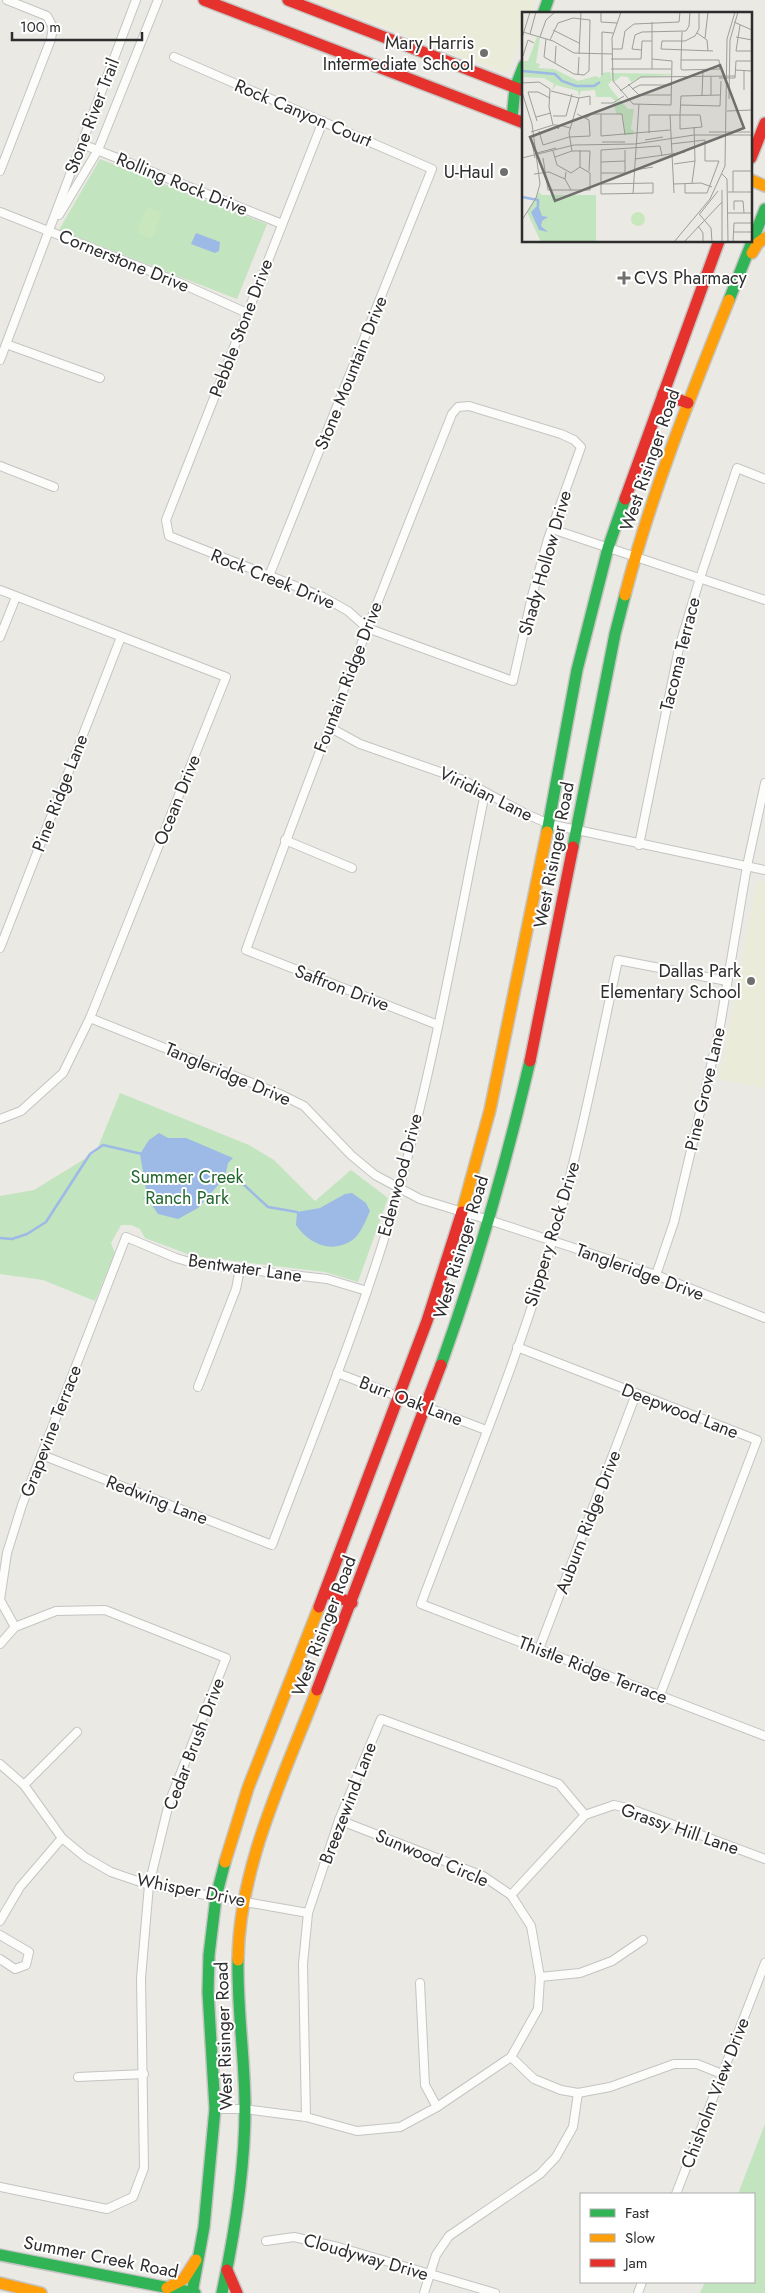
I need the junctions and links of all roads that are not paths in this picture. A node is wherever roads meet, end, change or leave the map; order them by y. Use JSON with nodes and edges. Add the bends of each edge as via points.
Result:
{"nodes":[{"id":1,"x":7,"y":0,"type":"edge"},
{"id":2,"x":136,"y":0,"type":"edge"},
{"id":3,"x":158,"y":0,"type":"edge"},
{"id":4,"x":204,"y":0,"type":"edge"},
{"id":5,"x":288,"y":0,"type":"edge"},
{"id":6,"x":548,"y":0,"type":"edge"},
{"id":7,"x":544,"y":12,"type":"edge"},
{"id":8,"x":174,"y":57,"type":"dead end"},
{"id":9,"x":522,"y":74,"type":"edge"},
{"id":10,"x":519,"y":89,"type":"edge"},
{"id":11,"x":512,"y":118,"type":"junction"},
{"id":12,"x":765,"y":118,"type":"edge"},
{"id":13,"x":323,"y":121,"type":"junction"},
{"id":14,"x":522,"y":121,"type":"edge"},
{"id":15,"x":765,"y":123,"type":"edge"},
{"id":16,"x":752,"y":139,"type":"edge"},
{"id":17,"x":82,"y":144,"type":"junction"},
{"id":18,"x":98,"y":150,"type":"junction"},
{"id":19,"x":752,"y":156,"type":"edge"},
{"id":20,"x":432,"y":169,"type":"joint"},
{"id":21,"x":0,"y":171,"type":"edge"},
{"id":22,"x":752,"y":180,"type":"edge"},
{"id":23,"x":765,"y":186,"type":"edge"},
{"id":24,"x":0,"y":212,"type":"edge"},
{"id":25,"x":764,"y":213,"type":"edge"},
{"id":26,"x":282,"y":224,"type":"junction"},
{"id":27,"x":48,"y":231,"type":"junction"},
{"id":28,"x":765,"y":238,"type":"edge"},
{"id":29,"x":719,"y":242,"type":"edge"},
{"id":30,"x":736,"y":283,"type":"junction"},
{"id":31,"x":247,"y":313,"type":"junction"},
{"id":32,"x":6,"y":344,"type":"junction"},
{"id":33,"x":0,"y":360,"type":"edge"},
{"id":34,"x":100,"y":378,"type":"dead end"},
{"id":35,"x":663,"y":394,"type":"junction"},
{"id":36,"x":688,"y":403,"type":"junction"},
{"id":37,"x":458,"y":407,"type":"joint"},
{"id":38,"x":0,"y":466,"type":"edge"},
{"id":39,"x":765,"y":479,"type":"edge"},
{"id":40,"x":54,"y":487,"type":"dead end"},
{"id":41,"x":552,"y":529,"type":"junction"},
{"id":42,"x":168,"y":536,"type":"joint"},
{"id":43,"x":608,"y":548,"type":"junction"},
{"id":44,"x":635,"y":556,"type":"junction"},
{"id":45,"x":269,"y":576,"type":"junction"},
{"id":46,"x":700,"y":578,"type":"junction"},
{"id":47,"x":0,"y":590,"type":"edge"},
{"id":48,"x":16,"y":597,"type":"junction"},
{"id":49,"x":765,"y":600,"type":"edge"},
{"id":50,"x":367,"y":628,"type":"junction"},
{"id":51,"x":0,"y":637,"type":"edge"},
{"id":52,"x":121,"y":637,"type":"junction"},
{"id":53,"x":514,"y":681,"type":"joint"},
{"id":54,"x":329,"y":727,"type":"junction"},
{"id":55,"x":765,"y":783,"type":"edge"},
{"id":56,"x":485,"y":793,"type":"junction"},
{"id":57,"x":549,"y":824,"type":"junction"},
{"id":58,"x":576,"y":831,"type":"junction"},
{"id":59,"x":285,"y":840,"type":"junction"},
{"id":60,"x":639,"y":845,"type":"junction"},
{"id":61,"x":747,"y":866,"type":"junction"},
{"id":62,"x":352,"y":868,"type":"dead end"},
{"id":63,"x":765,"y":870,"type":"edge"},
{"id":64,"x":0,"y":948,"type":"edge"},
{"id":65,"x":246,"y":950,"type":"joint"},
{"id":66,"x":727,"y":981,"type":"junction"},
{"id":67,"x":90,"y":1018,"type":"junction"},
{"id":68,"x":438,"y":1025,"type":"junction"},
{"id":69,"x":0,"y":1119,"type":"edge"},
{"id":70,"x":399,"y":1189,"type":"junction"},
{"id":71,"x":462,"y":1212,"type":"junction"},
{"id":72,"x":490,"y":1220,"type":"junction"},
{"id":73,"x":126,"y":1237,"type":"joint"},
{"id":74,"x":553,"y":1241,"type":"junction"},
{"id":75,"x":240,"y":1270,"type":"junction"},
{"id":76,"x":656,"y":1276,"type":"junction"},
{"id":77,"x":367,"y":1291,"type":"junction"},
{"id":78,"x":765,"y":1316,"type":"edge"},
{"id":79,"x":517,"y":1347,"type":"junction"},
{"id":80,"x":336,"y":1372,"type":"junction"},
{"id":81,"x":198,"y":1387,"type":"dead end"},
{"id":82,"x":636,"y":1394,"type":"junction"},
{"id":83,"x":398,"y":1396,"type":"junction"},
{"id":84,"x":426,"y":1407,"type":"junction"},
{"id":85,"x":486,"y":1430,"type":"junction"},
{"id":86,"x":42,"y":1455,"type":"junction"},
{"id":87,"x":272,"y":1545,"type":"joint"},
{"id":88,"x":325,"y":1592,"type":"junction"},
{"id":89,"x":352,"y":1604,"type":"junction"},
{"id":90,"x":421,"y":1604,"type":"joint"},
{"id":91,"x":15,"y":1627,"type":"junction"},
{"id":92,"x":0,"y":1644,"type":"edge"},
{"id":93,"x":539,"y":1649,"type":"junction"},
{"id":94,"x":660,"y":1695,"type":"junction"},
{"id":95,"x":77,"y":1732,"type":"dead end"},
{"id":96,"x":765,"y":1736,"type":"edge"},
{"id":97,"x":0,"y":1764,"type":"edge"},
{"id":98,"x":24,"y":1785,"type":"junction"},
{"id":99,"x":585,"y":1815,"type":"junction"},
{"id":100,"x":339,"y":1820,"type":"junction"},
{"id":101,"x":62,"y":1838,"type":"junction"},
{"id":102,"x":765,"y":1859,"type":"edge"},
{"id":103,"x":149,"y":1885,"type":"junction"},
{"id":104,"x":511,"y":1895,"type":"junction"},
{"id":105,"x":216,"y":1897,"type":"junction"},
{"id":106,"x":245,"y":1901,"type":"junction"},
{"id":107,"x":308,"y":1913,"type":"junction"},
{"id":108,"x":0,"y":1921,"type":"edge"},
{"id":109,"x":0,"y":1935,"type":"edge"},
{"id":110,"x":643,"y":1940,"type":"dead end"},
{"id":111,"x":0,"y":1960,"type":"edge"},
{"id":112,"x":765,"y":1963,"type":"edge"},
{"id":113,"x":540,"y":1977,"type":"junction"},
{"id":114,"x":420,"y":1983,"type":"dead end"},
{"id":115,"x":510,"y":2057,"type":"junction"},
{"id":116,"x":144,"y":2074,"type":"junction"},
{"id":117,"x":722,"y":2074,"type":"junction"},
{"id":118,"x":78,"y":2077,"type":"dead end"},
{"id":119,"x":578,"y":2092,"type":"junction"},
{"id":120,"x":437,"y":2107,"type":"junction"},
{"id":121,"x":216,"y":2109,"type":"junction"},
{"id":122,"x":245,"y":2109,"type":"junction"},
{"id":123,"x":306,"y":2117,"type":"junction"},
{"id":124,"x":0,"y":2187,"type":"edge"},
{"id":125,"x":676,"y":2193,"type":"edge"},
{"id":126,"x":266,"y":2241,"type":"dead end"},
{"id":127,"x":201,"y":2250,"type":"junction"},
{"id":128,"x":0,"y":2255,"type":"edge"},
{"id":129,"x":227,"y":2270,"type":"junction"},
{"id":130,"x":429,"y":2274,"type":"junction"},
{"id":131,"x":0,"y":2283,"type":"edge"},
{"id":132,"x":167,"y":2288,"type":"junction"},
{"id":133,"x":41,"y":2293,"type":"edge"},
{"id":134,"x":193,"y":2293,"type":"edge"},
{"id":135,"x":222,"y":2293,"type":"edge"},
{"id":136,"x":237,"y":2293,"type":"edge"},
{"id":137,"x":424,"y":2293,"type":"edge"},
{"id":138,"x":495,"y":2293,"type":"edge"}],
"edges":[{"from":1,"to":21,"type":"street","via":[[47,16],[53,27]]},
{"from":2,"to":17,"type":"street","name":"Stone River Trail"},
{"from":3,"to":18,"type":"street","name":"Stone River Trail"},
{"from":4,"to":11,"type":"main road"},
{"from":5,"to":10,"type":"main road"},
{"from":6,"to":7,"type":"main road"},
{"from":8,"to":13,"type":"street","name":"Rock Canyon Court"},
{"from":9,"to":10,"type":"main road"},
{"from":10,"to":11,"type":"main road"},
{"from":11,"to":14,"type":"main road"},
{"from":12,"to":16,"type":"main road"},
{"from":13,"to":20,"type":"street","name":"Rock Canyon Court"},
{"from":13,"to":26,"type":"street","name":"Pebble Stone Drive"},
{"from":15,"to":19,"type":"main road"},
{"from":17,"to":18,"type":"street","name":"Rolling Rock Drive"},
{"from":17,"to":27,"type":"street","name":"Stone River Trail"},
{"from":18,"to":26,"type":"street","name":"Rolling Rock Drive"},
{"from":18,"to":27,"type":"street","name":"Stone River Trail"},
{"from":20,"to":45,"type":"street","name":"Stone Mountain Drive"},
{"from":22,"to":23,"type":"main road"},
{"from":24,"to":27,"type":"street","name":"Cornerstone Drive"},
{"from":25,"to":30,"type":"main road","name":"West Risinger Road"},
{"from":26,"to":31,"type":"street","name":"Pebble Stone Drive"},
{"from":27,"to":31,"type":"street","name":"Cornerstone Drive"},
{"from":27,"to":32,"type":"street","name":"Stone River Trail"},
{"from":28,"to":30,"type":"main road","via":[[758,243]]},
{"from":29,"to":35,"type":"main road","name":"West Risinger Road"},
{"from":30,"to":36,"type":"main road","name":"West Risinger Road"},
{"from":31,"to":42,"type":"street","name":"Pebble Stone Drive","via":[[166,520]]},
{"from":32,"to":33,"type":"street","name":"Stone River Trail"},
{"from":32,"to":34,"type":"street"},
{"from":35,"to":36,"type":"main road"},
{"from":35,"to":43,"type":"main road","name":"West Risinger Road"},
{"from":36,"to":44,"type":"main road","name":"West Risinger Road"},
{"from":37,"to":41,"type":"street","name":"Shady Hollow Drive","via":[[469,406],[561,434],[581,447]]},
{"from":37,"to":50,"type":"street","name":"Fountain Ridge Drive","via":[[452,414]]},
{"from":38,"to":40,"type":"street"},
{"from":39,"to":46,"type":"street","name":"Tacoma Terrace","via":[[737,468]]},
{"from":41,"to":43,"type":"street"},
{"from":41,"to":53,"type":"street","name":"Shady Hollow Drive","via":[[532,596]]},
{"from":42,"to":45,"type":"street","name":"Rock Creek Drive"},
{"from":43,"to":44,"type":"street"},
{"from":43,"to":57,"type":"main road","name":"West Risinger Road","via":[[577,670]]},
{"from":44,"to":46,"type":"street"},
{"from":44,"to":58,"type":"main road","name":"West Risinger Road","via":[[615,634]]},
{"from":45,"to":50,"type":"street","name":"Rock Creek Drive","via":[[338,604]]},
{"from":46,"to":49,"type":"street"},
{"from":46,"to":60,"type":"street","name":"Tacoma Terrace","via":[[678,648]]},
{"from":47,"to":48,"type":"street","name":"Ocean Drive"},
{"from":48,"to":51,"type":"street"},
{"from":48,"to":52,"type":"street","name":"Ocean Drive"},
{"from":50,"to":53,"type":"street","name":"Rock Creek Drive"},
{"from":50,"to":54,"type":"street","name":"Fountain Ridge Drive"},
{"from":52,"to":64,"type":"street","name":"Pine Ridge Lane"},
{"from":52,"to":67,"type":"street","name":"Ocean Drive","via":[[226,678]]},
{"from":54,"to":56,"type":"street","name":"Viridian Lane","via":[[360,744],[463,780]]},
{"from":54,"to":59,"type":"street","name":"Fountain Ridge Drive"},
{"from":55,"to":61,"type":"street","name":"Pine Grove Lane"},
{"from":56,"to":57,"type":"street","name":"Viridian Lane"},
{"from":56,"to":68,"type":"street","name":"Edenwood Drive"},
{"from":57,"to":58,"type":"street","name":"Viridian Lane"},
{"from":57,"to":71,"type":"main road","name":"West Risinger Road","via":[[490,1110]]},
{"from":58,"to":60,"type":"street","name":"Viridian Lane"},
{"from":58,"to":72,"type":"main road","name":"West Risinger Road","via":[[516,1127]]},
{"from":59,"to":62,"type":"street"},
{"from":59,"to":65,"type":"street","name":"Fountain Ridge Drive"},
{"from":60,"to":61,"type":"street","name":"Viridian Lane"},
{"from":61,"to":63,"type":"street","name":"Viridian Lane"},
{"from":61,"to":66,"type":"street","name":"Pine Grove Lane"},
{"from":65,"to":68,"type":"street","name":"Saffron Drive"},
{"from":66,"to":74,"type":"street","name":"Slippery Rock Drive","via":[[618,960],[579,1144]]},
{"from":66,"to":76,"type":"street","name":"Pine Grove Lane","via":[[719,1032],[678,1203]]},
{"from":67,"to":69,"type":"street","name":"Ocean Drive","via":[[63,1073],[21,1111]]},
{"from":67,"to":70,"type":"street","name":"Tangleridge Drive","via":[[304,1106],[374,1175]]},
{"from":68,"to":70,"type":"street","name":"Edenwood Drive"},
{"from":70,"to":71,"type":"street","name":"Tangleridge Drive"},
{"from":70,"to":77,"type":"street","name":"Edenwood Drive"},
{"from":71,"to":72,"type":"street","name":"Tangleridge Drive"},
{"from":71,"to":83,"type":"main road","name":"West Risinger Road","via":[[427,1321]]},
{"from":72,"to":74,"type":"street","name":"Tangleridge Drive"},
{"from":72,"to":84,"type":"main road","name":"West Risinger Road"},
{"from":73,"to":75,"type":"street","name":"Bentwater Lane","via":[[190,1262]]},
{"from":73,"to":86,"type":"street","name":"Grapevine Terrace"},
{"from":74,"to":76,"type":"street","name":"Tangleridge Drive"},
{"from":74,"to":79,"type":"street","name":"Slippery Rock Drive"},
{"from":75,"to":77,"type":"street","name":"Bentwater Lane","via":[[327,1279]]},
{"from":75,"to":81,"type":"street"},
{"from":76,"to":78,"type":"street","name":"Tangleridge Drive"},
{"from":77,"to":80,"type":"street","name":"Edenwood Drive"},
{"from":79,"to":82,"type":"street","name":"Deepwood Lane"},
{"from":79,"to":85,"type":"street","name":"Slippery Rock Drive"},
{"from":80,"to":83,"type":"street","name":"Burr Oak Lane"},
{"from":80,"to":87,"type":"street","name":"Edenwood Drive"},
{"from":82,"to":93,"type":"street","name":"Auburn Ridge Drive"},
{"from":82,"to":94,"type":"street","name":"Deepwood Lane","via":[[757,1440]]},
{"from":83,"to":84,"type":"street","name":"Burr Oak Lane"},
{"from":83,"to":88,"type":"main road","name":"West Risinger Road"},
{"from":84,"to":85,"type":"street","name":"Burr Oak Lane"},
{"from":84,"to":89,"type":"main road","name":"West Risinger Road"},
{"from":85,"to":90,"type":"street","name":"Slippery Rock Drive"},
{"from":86,"to":87,"type":"street","name":"Redwing Lane"},
{"from":86,"to":91,"type":"street","name":"Grapevine Terrace","via":[[7,1552],[0,1600]]},
{"from":88,"to":89,"type":"main road"},
{"from":88,"to":105,"type":"main road","name":"West Risinger Road","via":[[248,1788]]},
{"from":89,"to":106,"type":"main road","name":"West Risinger Road","via":[[267,1819]]},
{"from":90,"to":93,"type":"street","name":"Thistle Ridge Terrace"},
{"from":91,"to":92,"type":"street","name":"Cedar Brush Drive"},
{"from":91,"to":103,"type":"street","name":"Cedar Brush Drive","via":[[56,1611],[105,1610],[226,1658],[169,1803]]},
{"from":93,"to":94,"type":"street","name":"Thistle Ridge Terrace"},
{"from":94,"to":96,"type":"street","name":"Thistle Ridge Terrace"},
{"from":95,"to":98,"type":"street"},
{"from":97,"to":98,"type":"street","name":"Whisper Drive"},
{"from":98,"to":101,"type":"street","name":"Whisper Drive"},
{"from":99,"to":100,"type":"street","name":"Breezewind Lane","via":[[559,1784],[381,1719]]},
{"from":99,"to":102,"type":"street","name":"Grassy Hill Lane","via":[[614,1806],[631,1809]]},
{"from":99,"to":104,"type":"street","name":"Grassy Hill Lane"},
{"from":100,"to":104,"type":"street","name":"Sunwood Circle","via":[[483,1876]]},
{"from":100,"to":107,"type":"street","name":"Breezewind Lane"},
{"from":101,"to":103,"type":"street","name":"Whisper Drive","via":[[111,1872]]},
{"from":101,"to":108,"type":"street","via":[[20,1887]]},
{"from":103,"to":105,"type":"street","name":"Whisper Drive"},
{"from":103,"to":116,"type":"street","name":"Cedar Brush Drive","via":[[141,1978]]},
{"from":104,"to":113,"type":"street","name":"Sunwood Circle","via":[[531,1926]]},
{"from":105,"to":106,"type":"street","name":"Whisper Drive"},
{"from":105,"to":121,"type":"main road","name":"West Risinger Road","via":[[208,1992]]},
{"from":106,"to":107,"type":"street","name":"Whisper Drive"},
{"from":106,"to":122,"type":"main road","name":"West Risinger Road","via":[[238,1954],[238,2013]]},
{"from":107,"to":123,"type":"street","name":"Breezewind Lane","via":[[303,1964]]},
{"from":109,"to":111,"type":"street","via":[[29,1952],[26,1965],[15,1969]]},
{"from":110,"to":113,"type":"street","via":[[612,1961],[580,1973]]},
{"from":112,"to":117,"type":"street","name":"Chisholm View Drive"},
{"from":113,"to":115,"type":"street","name":"Sunwood Circle","via":[[538,2009]]},
{"from":114,"to":120,"type":"street","via":[[425,2085]]},
{"from":115,"to":119,"type":"street","via":[[534,2079],[561,2090]]},
{"from":115,"to":120,"type":"street","name":"Sunwood Circle"},
{"from":116,"to":118,"type":"street"},
{"from":116,"to":124,"type":"street","name":"Cedar Brush Drive","via":[[144,2168],[133,2198],[106,2209]]},
{"from":117,"to":119,"type":"street","via":[[696,2064],[674,2064],[610,2087]]},
{"from":117,"to":125,"type":"street","name":"Chisholm View Drive"},
{"from":119,"to":130,"type":"street","via":[[573,2127],[556,2157],[540,2174],[449,2236],[439,2249]]},
{"from":120,"to":123,"type":"street","name":"Sunwood Circle","via":[[400,2127],[357,2131]]},
{"from":121,"to":122,"type":"street","name":"Sunwood Circle"},
{"from":121,"to":127,"type":"main road","name":"West Risinger Road"},
{"from":122,"to":123,"type":"street","name":"Sunwood Circle"},
{"from":122,"to":129,"type":"main road","name":"West Risinger Road","via":[[240,2183]]},
{"from":126,"to":130,"type":"street","name":"Cloudyway Drive","via":[[294,2236]]},
{"from":127,"to":132,"type":"main road","via":[[184,2278]]},
{"from":127,"to":134,"type":"main road","name":"West Risinger Road"},
{"from":128,"to":132,"type":"main road","name":"Summer Creek Road"},
{"from":129,"to":135,"type":"main road","name":"West Risinger Road"},
{"from":129,"to":136,"type":"main road"},
{"from":130,"to":137,"type":"street"},
{"from":130,"to":138,"type":"street","name":"Cloudyway Drive"},
{"from":131,"to":133,"type":"main road"},
{"from":132,"to":134,"type":"main road","name":"Summer Creek Road"}]}
